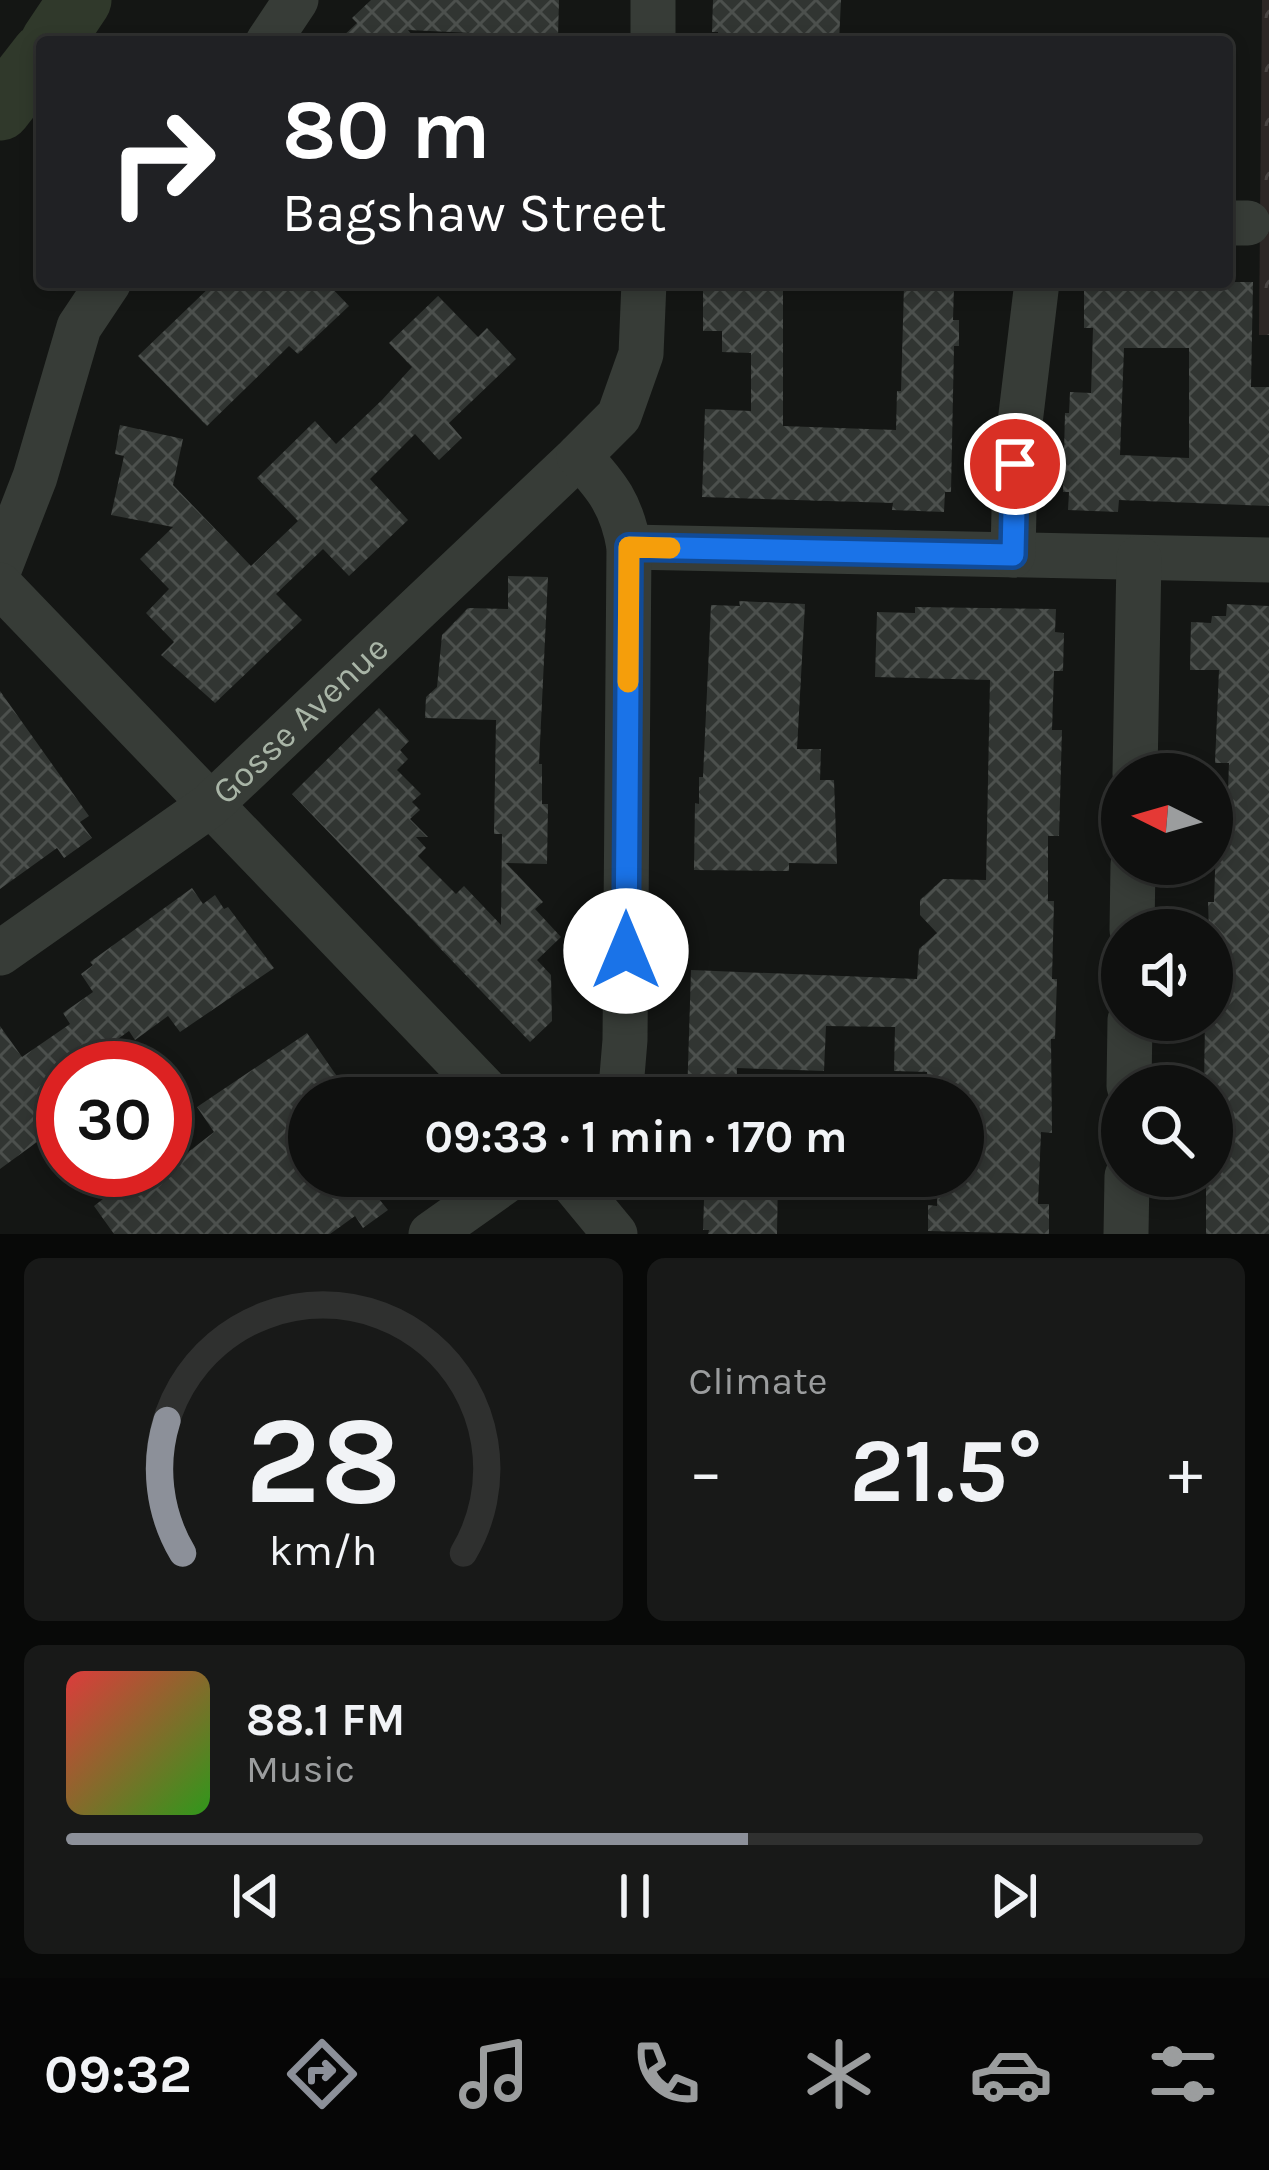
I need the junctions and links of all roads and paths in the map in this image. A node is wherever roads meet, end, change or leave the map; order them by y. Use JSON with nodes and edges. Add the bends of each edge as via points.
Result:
{"nodes":[{"id":1,"x":296,"y":0,"type":"edge"},
{"id":2,"x":653,"y":0,"type":"edge"},
{"id":3,"x":272,"y":36,"type":"edge"},
{"id":4,"x":653,"y":36,"type":"edge"},
{"id":5,"x":105,"y":288,"type":"edge"},
{"id":6,"x":644,"y":288,"type":"edge"},
{"id":7,"x":1036,"y":288,"type":"edge"},
{"id":8,"x":579,"y":456,"type":"junction"},
{"id":9,"x":629,"y":547,"type":"junction"},
{"id":10,"x":1013,"y":555,"type":"junction"},
{"id":11,"x":1139,"y":557,"type":"junction"},
{"id":12,"x":1269,"y":560,"type":"edge"},
{"id":13,"x":0,"y":567,"type":"edge"},
{"id":14,"x":0,"y":585,"type":"edge"},
{"id":15,"x":1135,"y":753,"type":"edge"},
{"id":16,"x":209,"y":806,"type":"junction"},
{"id":17,"x":0,"y":952,"type":"edge"},
{"id":18,"x":473,"y":1077,"type":"edge"},
{"id":19,"x":622,"y":1077,"type":"edge"},
{"id":20,"x":483,"y":1197,"type":"edge"},
{"id":21,"x":584,"y":1197,"type":"edge"},
{"id":22,"x":1127,"y":1197,"type":"edge"},
{"id":23,"x":431,"y":1234,"type":"edge"},
{"id":24,"x":615,"y":1234,"type":"edge"},
{"id":25,"x":1126,"y":1234,"type":"edge"}],
"edges":[{"from":1,"to":3,"type":"street"},
{"from":2,"to":4,"type":"street"},
{"from":5,"to":13,"type":"street","via":[[79,327]]},
{"from":6,"to":8,"type":"street","name":"Gosse Avenue","via":[[641,354],[619,416]]},
{"from":7,"to":10,"type":"street"},
{"from":8,"to":9,"type":"street","via":[[624,514]]},
{"from":8,"to":16,"type":"street","name":"Gosse Avenue"},
{"from":9,"to":10,"type":"street"},
{"from":9,"to":19,"type":"street"},
{"from":10,"to":11,"type":"street"},
{"from":11,"to":12,"type":"street"},
{"from":11,"to":15,"type":"street"},
{"from":14,"to":16,"type":"street"},
{"from":16,"to":17,"type":"street","name":"Gosse Avenue"},
{"from":16,"to":18,"type":"street"},
{"from":20,"to":23,"type":"street"},
{"from":21,"to":24,"type":"street"},
{"from":22,"to":25,"type":"street"}]}
